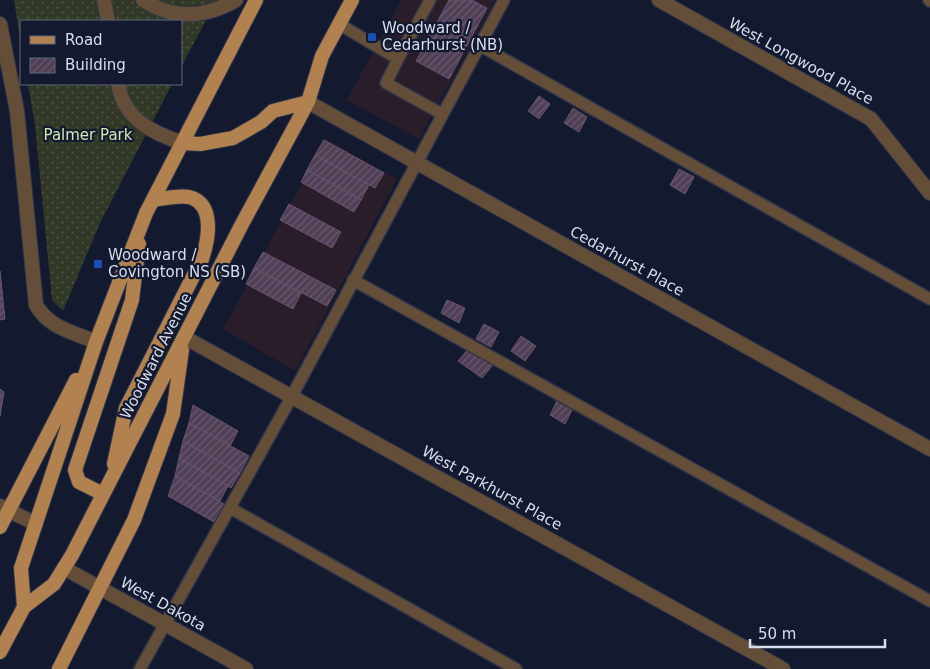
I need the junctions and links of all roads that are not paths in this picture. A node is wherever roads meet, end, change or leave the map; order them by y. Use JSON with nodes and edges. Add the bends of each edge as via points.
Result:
{"nodes":[{"id":1,"x":104,"y":0,"type":"edge"},
{"id":2,"x":143,"y":0,"type":"edge"},
{"id":3,"x":236,"y":0,"type":"edge"},
{"id":4,"x":256,"y":0,"type":"edge"},
{"id":5,"x":352,"y":0,"type":"edge"},
{"id":6,"x":430,"y":0,"type":"edge"},
{"id":7,"x":504,"y":0,"type":"edge"},
{"id":8,"x":659,"y":0,"type":"edge"},
{"id":9,"x":108,"y":20,"type":"edge"},
{"id":10,"x":0,"y":24,"type":"edge"},
{"id":11,"x":339,"y":24,"type":"junction"},
{"id":12,"x":479,"y":45,"type":"junction"},
{"id":13,"x":398,"y":59,"type":"junction"},
{"id":14,"x":118,"y":85,"type":"edge"},
{"id":15,"x":308,"y":102,"type":"junction"},
{"id":16,"x":442,"y":114,"type":"junction"},
{"id":17,"x":183,"y":143,"type":"junction"},
{"id":18,"x":416,"y":162,"type":"junction"},
{"id":19,"x":930,"y":193,"type":"edge"},
{"id":20,"x":153,"y":200,"type":"junction"},
{"id":21,"x":142,"y":224,"type":"junction"},
{"id":22,"x":354,"y":280,"type":"junction"},
{"id":23,"x":930,"y":299,"type":"edge"},
{"id":24,"x":184,"y":337,"type":"junction"},
{"id":25,"x":96,"y":342,"type":"junction"},
{"id":26,"x":292,"y":396,"type":"junction"},
{"id":27,"x":930,"y":449,"type":"edge"},
{"id":28,"x":111,"y":479,"type":"junction"},
{"id":29,"x":103,"y":494,"type":"junction"},
{"id":30,"x":4,"y":508,"type":"edge"},
{"id":31,"x":230,"y":508,"type":"junction"},
{"id":32,"x":36,"y":524,"type":"junction"},
{"id":33,"x":0,"y":527,"type":"edge"},
{"id":34,"x":64,"y":568,"type":"junction"},
{"id":35,"x":100,"y":588,"type":"junction"},
{"id":36,"x":930,"y":601,"type":"edge"},
{"id":37,"x":24,"y":607,"type":"junction"},
{"id":38,"x":165,"y":624,"type":"junction"},
{"id":39,"x":0,"y":652,"type":"edge"},
{"id":40,"x":59,"y":669,"type":"edge"},
{"id":41,"x":140,"y":669,"type":"edge"},
{"id":42,"x":246,"y":669,"type":"edge"},
{"id":43,"x":516,"y":669,"type":"edge"},
{"id":44,"x":783,"y":669,"type":"edge"}],
"edges":[{"from":1,"to":9,"type":"street"},
{"from":2,"to":3,"type":"street","via":[[167,12],[185,15],[214,10]]},
{"from":4,"to":17,"type":"main road"},
{"from":5,"to":11,"type":"main road","name":"Woodward Avenue"},
{"from":6,"to":13,"type":"lane"},
{"from":7,"to":12,"type":"lane"},
{"from":8,"to":19,"type":"street","name":"West Longwood Place","via":[[871,119]]},
{"from":10,"to":25,"type":"street","via":[[18,111],[36,305],[51,324]]},
{"from":11,"to":13,"type":"lane"},
{"from":11,"to":15,"type":"main road","name":"Woodward Avenue","via":[[322,56]]},
{"from":12,"to":16,"type":"lane"},
{"from":12,"to":23,"type":"lane"},
{"from":13,"to":16,"type":"lane","via":[[386,83]]},
{"from":14,"to":17,"type":"street","via":[[130,112],[142,126]]},
{"from":15,"to":17,"type":"main road","via":[[273,111],[233,138],[200,144]]},
{"from":15,"to":18,"type":"street","name":"Cedarhurst Place"},
{"from":15,"to":24,"type":"main road","name":"Woodward Avenue"},
{"from":16,"to":18,"type":"lane"},
{"from":17,"to":20,"type":"main road"},
{"from":18,"to":22,"type":"lane"},
{"from":18,"to":27,"type":"street","name":"Cedarhurst Place"},
{"from":20,"to":21,"type":"main road"},
{"from":20,"to":28,"type":"main road","via":[[186,197],[196,200],[207,217],[208,238],[202,260],[126,408]]},
{"from":21,"to":25,"type":"main road"},
{"from":21,"to":29,"type":"main road","via":[[132,300],[75,470],[79,482]]},
{"from":22,"to":26,"type":"lane"},
{"from":22,"to":36,"type":"lane"},
{"from":24,"to":26,"type":"street","name":"West Parkhurst Place"},
{"from":24,"to":28,"type":"main road","name":"Woodward Avenue"},
{"from":24,"to":35,"type":"main road","via":[[173,414],[134,520]]},
{"from":25,"to":30,"type":"main road"},
{"from":25,"to":32,"type":"main road"},
{"from":26,"to":31,"type":"lane"},
{"from":26,"to":44,"type":"street","name":"West Parkhurst Place"},
{"from":28,"to":29,"type":"main road","name":"Woodward Avenue"},
{"from":29,"to":34,"type":"main road","name":"Woodward Avenue"},
{"from":30,"to":32,"type":"street"},
{"from":30,"to":33,"type":"main road"},
{"from":31,"to":38,"type":"lane"},
{"from":31,"to":43,"type":"lane"},
{"from":32,"to":37,"type":"main road","via":[[21,568]]},
{"from":34,"to":35,"type":"street","name":"West Dakota"},
{"from":34,"to":37,"type":"main road","name":"Woodward Avenue","via":[[54,584]]},
{"from":35,"to":38,"type":"street","name":"West Dakota"},
{"from":35,"to":40,"type":"main road"},
{"from":37,"to":39,"type":"main road","name":"Woodward Avenue"},
{"from":38,"to":41,"type":"lane"},
{"from":38,"to":42,"type":"street","name":"West Dakota"}]}
